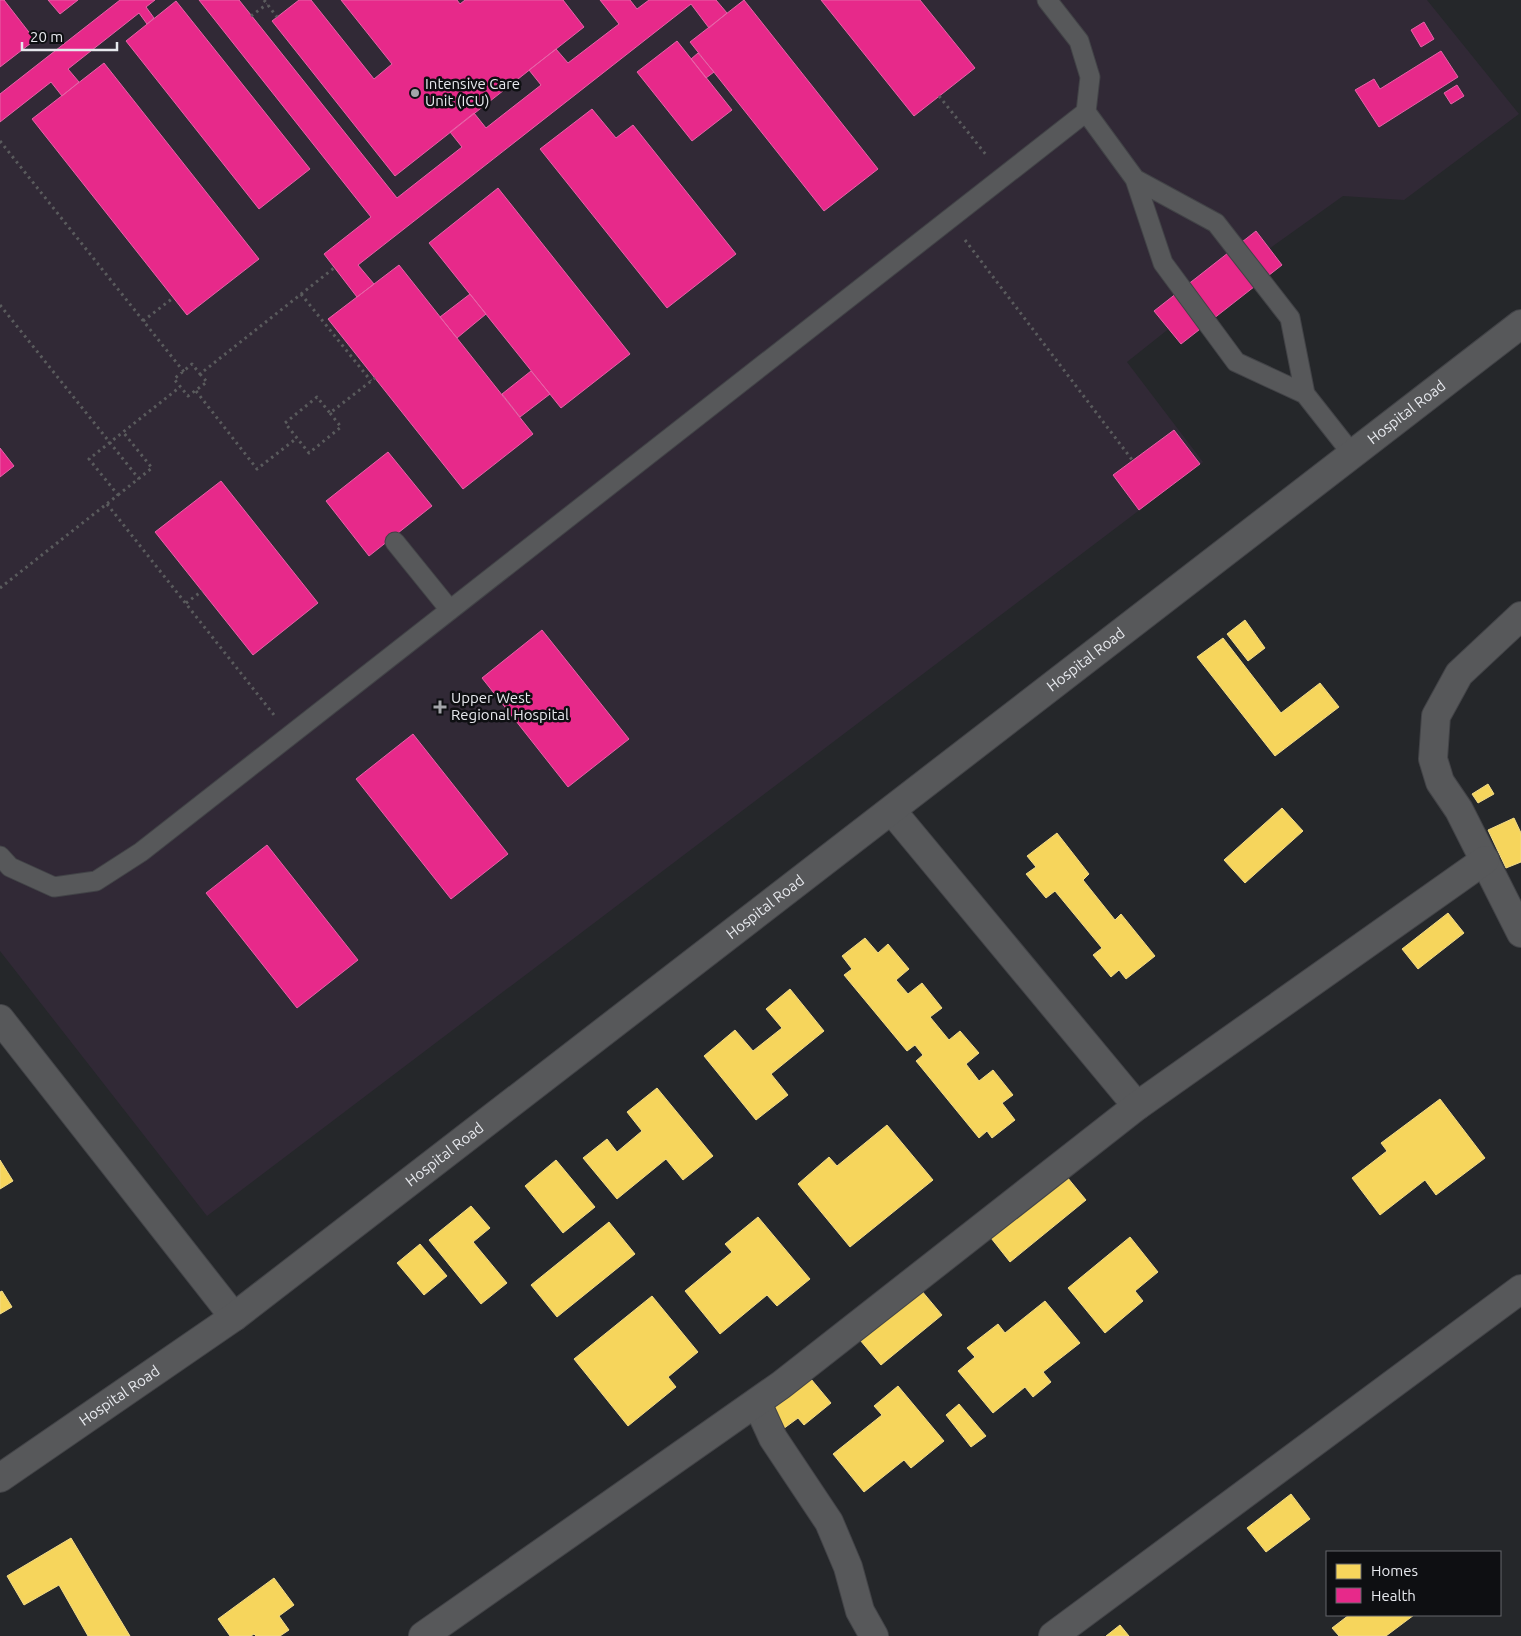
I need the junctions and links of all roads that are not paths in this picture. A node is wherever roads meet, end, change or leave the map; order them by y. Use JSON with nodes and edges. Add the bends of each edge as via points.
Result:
{"nodes":[{"id":1,"x":1047,"y":0,"type":"edge"},
{"id":2,"x":1086,"y":112,"type":"junction"},
{"id":3,"x":1135,"y":179,"type":"junction"},
{"id":4,"x":1521,"y":324,"type":"edge"},
{"id":5,"x":1305,"y":394,"type":"junction"},
{"id":6,"x":1353,"y":455,"type":"junction"},
{"id":7,"x":395,"y":542,"type":"dead end"},
{"id":8,"x":450,"y":610,"type":"junction"},
{"id":9,"x":1521,"y":616,"type":"edge"},
{"id":10,"x":892,"y":810,"type":"junction"},
{"id":11,"x":0,"y":856,"type":"edge"},
{"id":12,"x":1485,"y":860,"type":"junction"},
{"id":13,"x":1521,"y":933,"type":"edge"},
{"id":14,"x":0,"y":1019,"type":"edge"},
{"id":15,"x":1137,"y":1106,"type":"junction"},
{"id":16,"x":1521,"y":1289,"type":"edge"},
{"id":17,"x":234,"y":1317,"type":"junction"},
{"id":18,"x":757,"y":1403,"type":"junction"},
{"id":19,"x":0,"y":1478,"type":"edge"},
{"id":20,"x":423,"y":1636,"type":"edge"},
{"id":21,"x":874,"y":1636,"type":"edge"},
{"id":22,"x":1053,"y":1636,"type":"edge"}],
"edges":[{"from":1,"to":2,"type":"lane","via":[[1079,41],[1090,77]]},
{"from":2,"to":3,"type":"lane"},
{"from":2,"to":8,"type":"lane"},
{"from":3,"to":5,"type":"lane","via":[[1163,263],[1236,362]]},
{"from":3,"to":5,"type":"lane","via":[[1216,222],[1290,318]]},
{"from":4,"to":6,"type":"street","name":"Hospital Road"},
{"from":5,"to":6,"type":"lane"},
{"from":6,"to":10,"type":"street","name":"Hospital Road"},
{"from":7,"to":8,"type":"lane"},
{"from":8,"to":11,"type":"lane","via":[[141,852],[96,881],[54,887],[10,867]]},
{"from":9,"to":12,"type":"street","via":[[1459,674],[1436,716],[1433,759],[1438,774]]},
{"from":10,"to":15,"type":"street"},
{"from":10,"to":17,"type":"street","name":"Hospital Road"},
{"from":12,"to":13,"type":"street"},
{"from":12,"to":15,"type":"street"},
{"from":14,"to":17,"type":"street"},
{"from":15,"to":18,"type":"street"},
{"from":16,"to":22,"type":"street"},
{"from":17,"to":19,"type":"street","name":"Hospital Road"},
{"from":18,"to":20,"type":"street"},
{"from":18,"to":21,"type":"street","via":[[773,1438],[829,1522],[848,1567],[860,1611]]}]}
